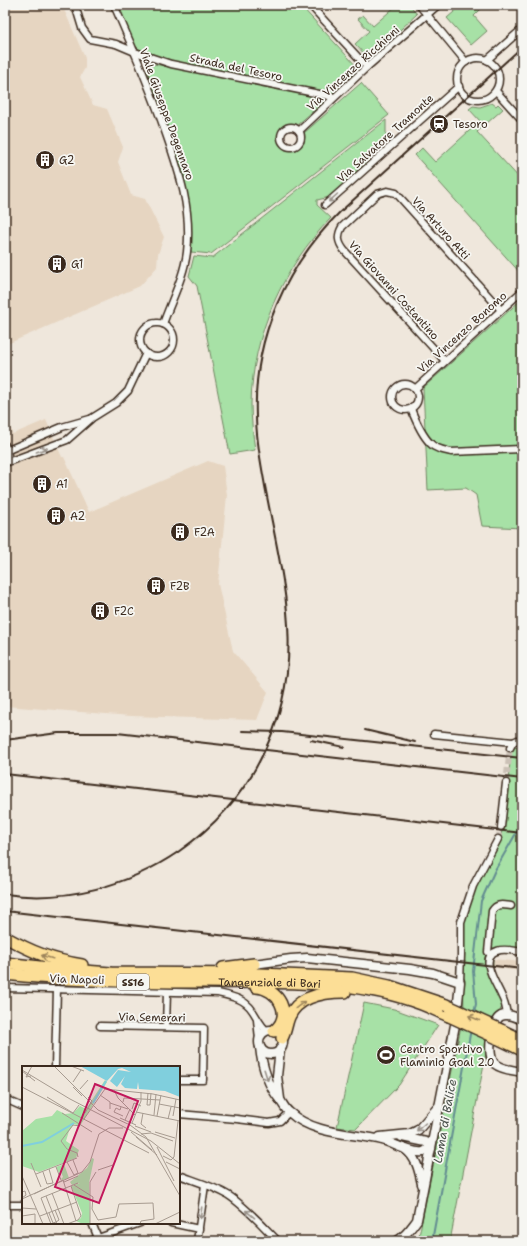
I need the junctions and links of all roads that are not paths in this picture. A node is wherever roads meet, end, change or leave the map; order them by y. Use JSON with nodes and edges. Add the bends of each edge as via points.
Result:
{"nodes":[{"id":1,"x":75,"y":5,"type":"edge"},
{"id":2,"x":114,"y":5,"type":"edge"},
{"id":3,"x":310,"y":5,"type":"edge"},
{"id":4,"x":419,"y":5,"type":"edge"},
{"id":5,"x":438,"y":5,"type":"edge"},
{"id":6,"x":428,"y":15,"type":"junction"},
{"id":7,"x":522,"y":29,"type":"edge"},
{"id":8,"x":135,"y":52,"type":"junction"},
{"id":9,"x":487,"y":60,"type":"junction"},
{"id":10,"x":466,"y":62,"type":"junction"},
{"id":11,"x":367,"y":67,"type":"junction"},
{"id":12,"x":459,"y":86,"type":"junction"},
{"id":13,"x":496,"y":91,"type":"junction"},
{"id":14,"x":334,"y":98,"type":"junction"},
{"id":15,"x":522,"y":120,"type":"edge"},
{"id":16,"x":299,"y":131,"type":"dead end"},
{"id":17,"x":325,"y":205,"type":"dead end"},
{"id":18,"x":358,"y":212,"type":"joint"},
{"id":19,"x":522,"y":291,"type":"edge"},
{"id":20,"x":501,"y":310,"type":"junction"},
{"id":21,"x":163,"y":324,"type":"junction"},
{"id":22,"x":146,"y":353,"type":"junction"},
{"id":23,"x":445,"y":361,"type":"junction"},
{"id":24,"x":415,"y":389,"type":"junction"},
{"id":25,"x":410,"y":409,"type":"junction"},
{"id":26,"x":92,"y":418,"type":"junction"},
{"id":27,"x":6,"y":447,"type":"edge"},
{"id":28,"x":522,"y":449,"type":"edge"},
{"id":29,"x":5,"y":463,"type":"edge"},
{"id":30,"x":434,"y":734,"type":"dead end"},
{"id":31,"x":522,"y":738,"type":"edge"},
{"id":32,"x":506,"y":783,"type":"tunnel mouth"},
{"id":33,"x":501,"y":827,"type":"tunnel mouth"},
{"id":34,"x":498,"y":839,"type":"tunnel mouth"},
{"id":35,"x":511,"y":906,"type":"dead end"},
{"id":36,"x":5,"y":937,"type":"edge"},
{"id":37,"x":522,"y":952,"type":"edge"},
{"id":38,"x":491,"y":954,"type":"junction"},
{"id":39,"x":5,"y":963,"type":"edge"},
{"id":40,"x":254,"y":964,"type":"joint"},
{"id":41,"x":111,"y":973,"type":"junction"},
{"id":42,"x":5,"y":974,"type":"edge"},
{"id":43,"x":152,"y":974,"type":"junction"},
{"id":44,"x":460,"y":982,"type":"junction"},
{"id":45,"x":168,"y":987,"type":"junction"},
{"id":46,"x":5,"y":988,"type":"edge"},
{"id":47,"x":57,"y":989,"type":"junction"},
{"id":48,"x":396,"y":996,"type":"junction"},
{"id":49,"x":507,"y":1015,"type":"junction"},
{"id":50,"x":257,"y":1019,"type":"junction"},
{"id":51,"x":522,"y":1020,"type":"edge"},
{"id":52,"x":100,"y":1026,"type":"dead end"},
{"id":53,"x":166,"y":1027,"type":"junction"},
{"id":54,"x":274,"y":1033,"type":"junction"},
{"id":55,"x":499,"y":1034,"type":"junction"},
{"id":56,"x":522,"y":1040,"type":"edge"},
{"id":57,"x":259,"y":1043,"type":"junction"},
{"id":58,"x":280,"y":1049,"type":"junction"},
{"id":59,"x":522,"y":1050,"type":"edge"},
{"id":60,"x":54,"y":1066,"type":"edge"},
{"id":61,"x":522,"y":1072,"type":"edge"},
{"id":62,"x":180,"y":1080,"type":"edge"},
{"id":63,"x":5,"y":1099,"type":"edge"},
{"id":64,"x":280,"y":1100,"type":"junction"},
{"id":65,"x":439,"y":1106,"type":"junction"},
{"id":66,"x":22,"y":1107,"type":"edge"},
{"id":67,"x":289,"y":1112,"type":"junction"},
{"id":68,"x":180,"y":1114,"type":"edge"},
{"id":69,"x":395,"y":1136,"type":"junction"},
{"id":70,"x":370,"y":1138,"type":"junction"},
{"id":71,"x":403,"y":1148,"type":"junction"},
{"id":72,"x":431,"y":1148,"type":"junction"},
{"id":73,"x":180,"y":1175,"type":"edge"},
{"id":74,"x":205,"y":1185,"type":"junction"},
{"id":75,"x":423,"y":1187,"type":"junction"},
{"id":76,"x":5,"y":1205,"type":"edge"},
{"id":77,"x":22,"y":1205,"type":"edge"},
{"id":78,"x":92,"y":1224,"type":"edge"},
{"id":79,"x":137,"y":1224,"type":"edge"},
{"id":80,"x":176,"y":1224,"type":"edge"},
{"id":81,"x":199,"y":1229,"type":"junction"},
{"id":82,"x":98,"y":1238,"type":"junction"},
{"id":83,"x":400,"y":1240,"type":"edge"},
{"id":84,"x":90,"y":1241,"type":"edge"},
{"id":85,"x":198,"y":1241,"type":"edge"},
{"id":86,"x":278,"y":1241,"type":"edge"}],
"edges":[{"from":1,"to":8,"type":"street","name":"Strada del Tesoro","via":[[82,28],[90,39],[116,44]]},
{"from":2,"to":8,"type":"street","name":"Viale Giuseppe Degennaro"},
{"from":3,"to":11,"type":"street"},
{"from":4,"to":6,"type":"street"},
{"from":5,"to":6,"type":"street","name":"Via Vincenzo Ricchioni"},
{"from":6,"to":10,"type":"street"},
{"from":6,"to":11,"type":"street","name":"Via Vincenzo Ricchioni"},
{"from":7,"to":9,"type":"street"},
{"from":8,"to":14,"type":"street","name":"Strada del Tesoro","via":[[170,64]]},
{"from":8,"to":21,"type":"street","name":"Viale Giuseppe Degennaro","via":[[160,116],[184,190],[188,219],[187,252],[183,270]]},
{"from":9,"to":10,"type":"street","via":[[476,58]]},
{"from":9,"to":13,"type":"street","via":[[499,74]]},
{"from":10,"to":12,"type":"street","via":[[458,73]]},
{"from":11,"to":14,"type":"street","name":"Via Vincenzo Ricchioni"},
{"from":12,"to":13,"type":"street","via":[[466,96],[479,100],[491,96]]},
{"from":12,"to":17,"type":"street","name":"Via Salvatore Tramonte","one_way":true},
{"from":13,"to":15,"type":"street"},
{"from":14,"to":16,"type":"street","name":"Via Vincenzo Ricchioni"},
{"from":18,"to":20,"type":"street","name":"Via Arturo Atti","via":[[377,194],[387,190],[396,193]]},
{"from":18,"to":23,"type":"street","name":"Via Giovanni Costantino","via":[[339,232],[340,245]]},
{"from":19,"to":20,"type":"street","name":"Via Vincenzo Bonomo"},
{"from":20,"to":23,"type":"street","name":"Via Vincenzo Bonomo"},
{"from":21,"to":22,"type":"street","via":[[153,324],[142,332],[141,346]]},
{"from":21,"to":22,"type":"street","via":[[174,335],[174,346],[162,357]]},
{"from":22,"to":26,"type":"street","via":[[128,391],[116,403]]},
{"from":23,"to":24,"type":"street","name":"Via Vincenzo Bonomo"},
{"from":24,"to":25,"type":"street","via":[[418,400]]},
{"from":24,"to":25,"type":"street","via":[[412,385],[403,383],[395,388],[391,396],[397,408]]},
{"from":25,"to":28,"type":"street","via":[[429,443],[440,449],[451,452]]},
{"from":26,"to":27,"type":"street"},
{"from":29,"to":26,"type":"street","one_way":true,"via":[[67,440]]},
{"from":27,"to":29,"type":"street","via":[[8,455]]},
{"from":30,"to":31,"type":"street","via":[[511,745]]},
{"from":32,"to":33,"type":"street"},
{"from":34,"to":44,"type":"street","via":[[473,886],[461,922]]},
{"from":35,"to":38,"type":"street","via":[[501,904],[492,911],[488,952]]},
{"from":41,"to":36,"type":"highway","one_way":true,"via":[[46,957]]},
{"from":37,"to":38,"type":"street","via":[[502,950]]},
{"from":38,"to":49,"type":"street","via":[[488,966],[502,996]]},
{"from":39,"to":41,"type":"highway","name":"Tangenziale di Bari","number":"SS16"},
{"from":40,"to":43,"type":"highway","via":[[224,968],[187,968]]},
{"from":40,"to":44,"type":"street","via":[[307,958],[410,969]]},
{"from":41,"to":43,"type":"highway","name":"Tangenziale di Bari","number":"SS16"},
{"from":42,"to":45,"type":"highway","name":"Tangenziale di Bari","number":"SS16"},
{"from":55,"to":43,"type":"highway","name":"Tangenziale di Bari","number":"SS16","one_way":true,"bridge":true,"via":[[446,1006],[372,981],[336,976]]},
{"from":44,"to":65,"type":"street","via":[[455,1025]]},
{"from":45,"to":47,"type":"street","name":"Via Napoli"},
{"from":45,"to":48,"type":"highway","name":"Tangenziale di Bari","number":"SS16","via":[[321,984],[354,987]]},
{"from":45,"to":50,"type":"street","name":"Via Napoli","via":[[231,996],[251,1008]]},
{"from":45,"to":53,"type":"street"},
{"from":45,"to":54,"type":"highway","via":[[263,988],[271,991],[276,996],[283,1015],[282,1022]]},
{"from":46,"to":47,"type":"street","name":"Via Napoli"},
{"from":47,"to":60,"type":"street"},
{"from":54,"to":48,"type":"highway","one_way":true,"via":[[303,1002],[318,995],[346,992]]},
{"from":48,"to":55,"type":"highway","name":"Tangenziale di Bari","number":"SS16","bridge":true},
{"from":49,"to":51,"type":"street"},
{"from":49,"to":61,"type":"street","via":[[497,1019],[490,1054],[496,1065]]},
{"from":50,"to":54,"type":"street","name":"Via Napoli"},
{"from":50,"to":57,"type":"street"},
{"from":52,"to":53,"type":"street","name":"Via Semerari"},
{"from":53,"to":62,"type":"street","name":"Via Semerari","via":[[204,1028],[203,1080]]},
{"from":54,"to":57,"type":"street","via":[[264,1033]]},
{"from":54,"to":58,"type":"street","via":[[282,1046]]},
{"from":55,"to":56,"type":"highway","name":"Tangenziale di Bari","number":"SS16"},
{"from":55,"to":59,"type":"highway","name":"Tangenziale di Bari","number":"SS16"},
{"from":57,"to":58,"type":"street","via":[[264,1052],[271,1054]]},
{"from":57,"to":64,"type":"street","one_way":true,"via":[[268,1081]]},
{"from":58,"to":64,"type":"street","via":[[277,1076]]},
{"from":63,"to":66,"type":"street"},
{"from":64,"to":67,"type":"street"},
{"from":65,"to":69,"type":"street","one_way":true,"via":[[418,1130]]},
{"from":65,"to":72,"type":"street"},
{"from":67,"to":68,"type":"street","via":[[280,1120],[269,1123]]},
{"from":67,"to":70,"type":"street","via":[[309,1125],[323,1130]]},
{"from":69,"to":70,"type":"street"},
{"from":69,"to":72,"type":"street","via":[[426,1142]]},
{"from":70,"to":71,"type":"street"},
{"from":71,"to":72,"type":"street","via":[[423,1152]]},
{"from":71,"to":75,"type":"street","via":[[412,1154],[418,1164]]},
{"from":72,"to":75,"type":"street"},
{"from":73,"to":74,"type":"street"},
{"from":74,"to":81,"type":"street","one_way":true},
{"from":86,"to":74,"type":"street","one_way":true,"via":[[265,1226],[228,1195]]},
{"from":75,"to":83,"type":"street","via":[[417,1220]]},
{"from":76,"to":77,"type":"street"},
{"from":78,"to":82,"type":"street"},
{"from":79,"to":82,"type":"street"},
{"from":80,"to":81,"type":"street"},
{"from":81,"to":85,"type":"street"},
{"from":82,"to":84,"type":"street"}]}
